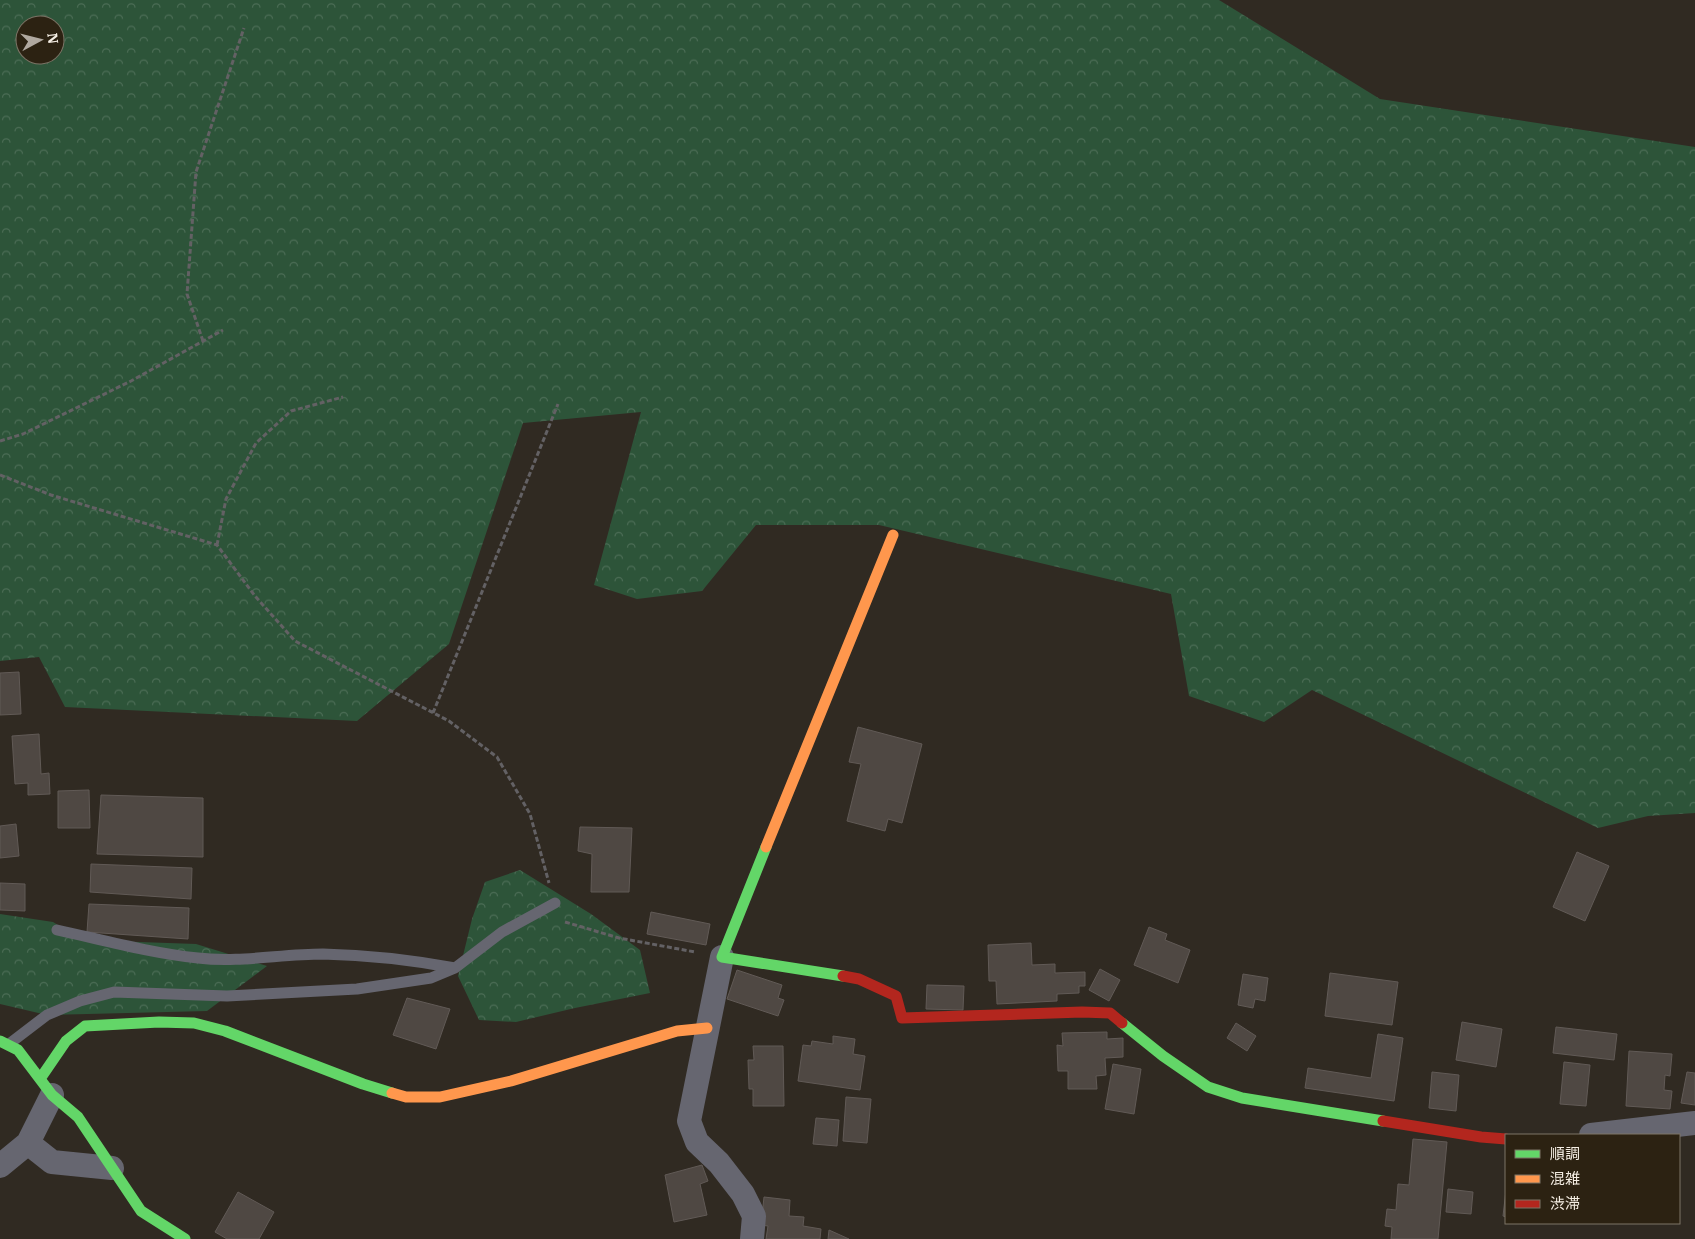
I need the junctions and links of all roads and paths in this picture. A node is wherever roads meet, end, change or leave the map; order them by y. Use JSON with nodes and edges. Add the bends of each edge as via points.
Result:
{"nodes":[{"id":1,"x":244,"y":28,"type":"dead end"},
{"id":2,"x":223,"y":330,"type":"dead end"},
{"id":3,"x":203,"y":341,"type":"junction"},
{"id":4,"x":343,"y":397,"type":"dead end"},
{"id":5,"x":558,"y":404,"type":"dead end"},
{"id":6,"x":0,"y":441,"type":"edge"},
{"id":7,"x":0,"y":475,"type":"edge"},
{"id":8,"x":893,"y":535,"type":"dead end"},
{"id":9,"x":217,"y":545,"type":"junction"},
{"id":10,"x":433,"y":713,"type":"junction"},
{"id":11,"x":555,"y":903,"type":"junction"},
{"id":12,"x":56,"y":930,"type":"dead end"},
{"id":13,"x":722,"y":957,"type":"junction"},
{"id":14,"x":455,"y":968,"type":"junction"},
{"id":15,"x":707,"y":1028,"type":"junction"},
{"id":16,"x":4,"y":1043,"type":"edge"},
{"id":17,"x":46,"y":1087,"type":"junction"},
{"id":18,"x":1695,"y":1124,"type":"edge"},
{"id":19,"x":1600,"y":1134,"type":"edge"},
{"id":20,"x":1505,"y":1139,"type":"edge"},
{"id":21,"x":28,"y":1143,"type":"junction"},
{"id":22,"x":0,"y":1166,"type":"edge"},
{"id":23,"x":112,"y":1168,"type":"junction"},
{"id":24,"x":185,"y":1239,"type":"edge"},
{"id":25,"x":752,"y":1239,"type":"edge"}],
"edges":[{"from":1,"to":3,"type":"path","via":[[196,172],[187,294]]},
{"from":2,"to":3,"type":"path"},
{"from":3,"to":6,"type":"path","via":[[132,382],[23,434]]},
{"from":4,"to":9,"type":"path","via":[[291,411],[256,443],[226,499]]},
{"from":5,"to":10,"type":"path"},
{"from":7,"to":9,"type":"path","via":[[51,495]]},
{"from":8,"to":13,"type":"street"},
{"from":9,"to":10,"type":"path","via":[[254,596],[295,640]]},
{"from":10,"to":11,"type":"path","via":[[497,757],[530,814]]},
{"from":11,"to":13,"type":"path","via":[[560,921],[619,938]]},
{"from":11,"to":14,"type":"lane","via":[[502,932]]},
{"from":12,"to":14,"type":"lane","via":[[199,959],[323,954],[418,961]]},
{"from":13,"to":15,"type":"street"},
{"from":13,"to":20,"type":"street","via":[[860,978],[896,996],[902,1018],[1110,1013],[1208,1087],[1242,1098]]},
{"from":14,"to":16,"type":"lane","via":[[431,978],[357,989],[227,996],[114,992],[80,1001],[47,1015]]},
{"from":15,"to":17,"type":"street","via":[[677,1031],[512,1081],[440,1097],[406,1097],[363,1084],[225,1031],[194,1023],[85,1026],[66,1041]]},
{"from":15,"to":25,"type":"street","via":[[689,1121],[698,1142],[743,1194],[754,1216]]},
{"from":16,"to":17,"type":"street","via":[[18,1050]]},
{"from":17,"to":21,"type":"street"},
{"from":17,"to":23,"type":"street","via":[[78,1117]]},
{"from":18,"to":19,"type":"street"},
{"from":21,"to":22,"type":"street"},
{"from":21,"to":23,"type":"street","via":[[52,1162]]},
{"from":23,"to":24,"type":"street","via":[[141,1211]]}]}
